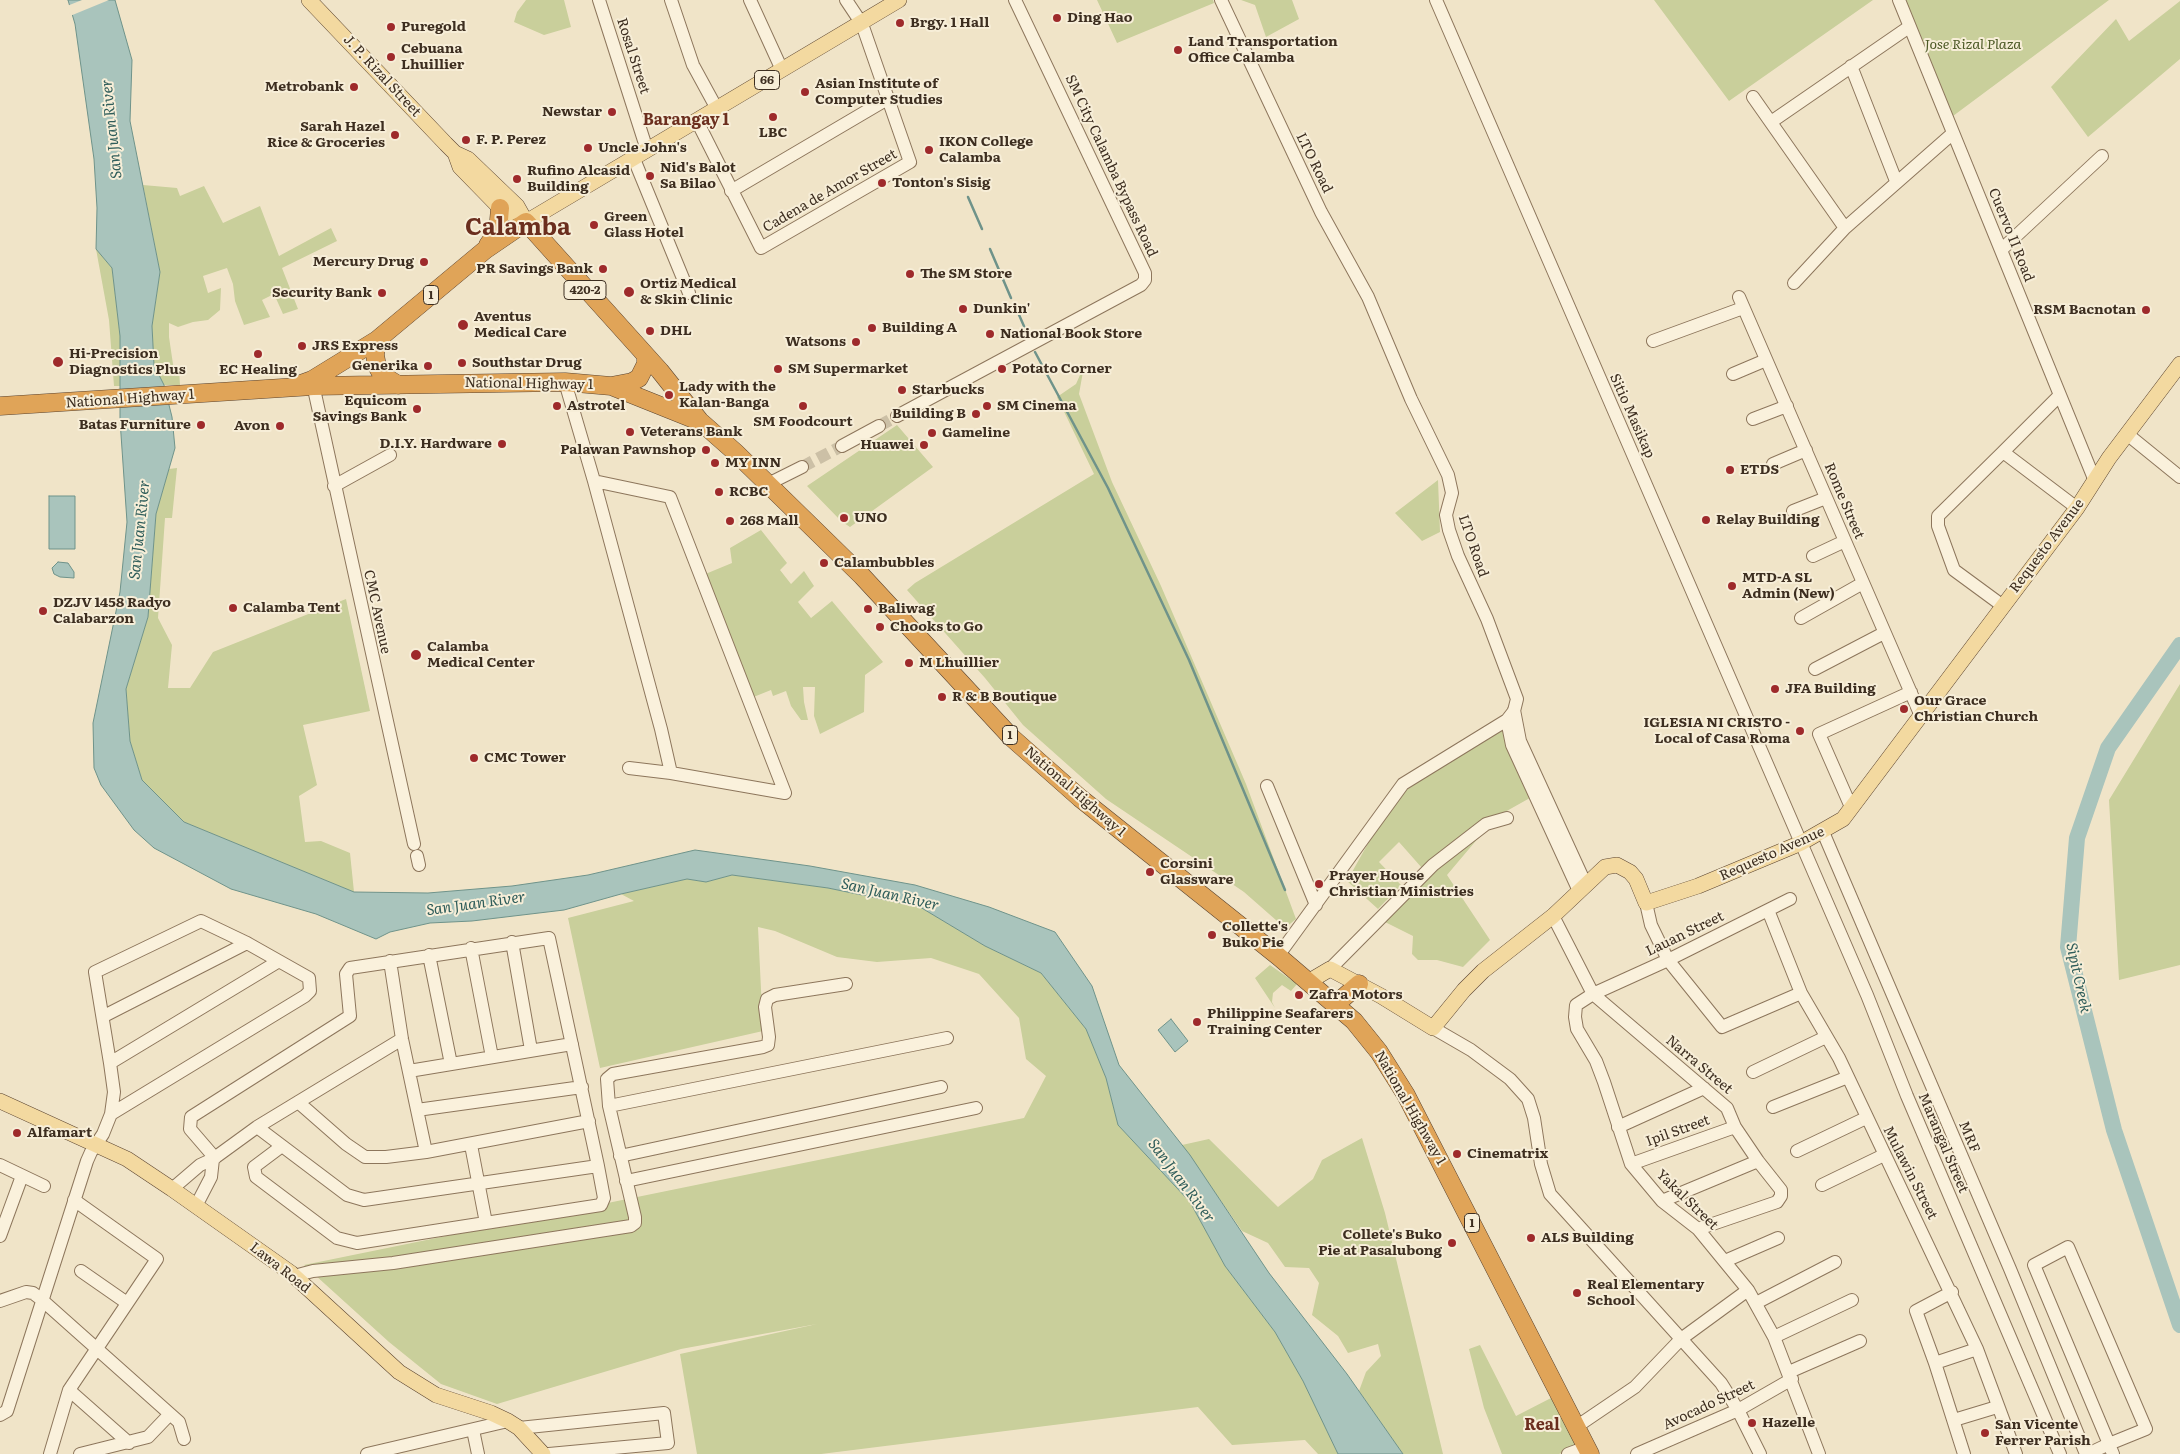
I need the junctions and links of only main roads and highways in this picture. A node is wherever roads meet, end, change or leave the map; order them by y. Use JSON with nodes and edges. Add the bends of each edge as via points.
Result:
{"nodes":[{"id":1,"x":309,"y":0,"type":"edge"},
{"id":2,"x":898,"y":0,"type":"edge"},
{"id":3,"x":455,"y":153,"type":"junction"},
{"id":4,"x":500,"y":208,"type":"junction"},
{"id":5,"x":526,"y":222,"type":"junction"},
{"id":6,"x":485,"y":250,"type":"junction"},
{"id":7,"x":377,"y":340,"type":"junction"},
{"id":8,"x":646,"y":356,"type":"junction"},
{"id":9,"x":2180,"y":364,"type":"edge"},
{"id":10,"x":660,"y":371,"type":"junction"},
{"id":11,"x":313,"y":383,"type":"junction"},
{"id":12,"x":398,"y":385,"type":"junction"},
{"id":13,"x":611,"y":386,"type":"junction"},
{"id":14,"x":641,"y":396,"type":"junction"},
{"id":15,"x":0,"y":406,"type":"edge"},
{"id":16,"x":701,"y":422,"type":"junction"},
{"id":17,"x":1308,"y":982,"type":"junction"},
{"id":18,"x":1359,"y":984,"type":"junction"},
{"id":19,"x":1335,"y":1005,"type":"junction"},
{"id":20,"x":0,"y":1101,"type":"edge"},
{"id":21,"x":1589,"y":1451,"type":"edge"},
{"id":22,"x":543,"y":1454,"type":"edge"}],
"edges":[{"from":1,"to":3,"type":"main road","name":"J. P. Rizal Street","number":"420-2"},
{"from":2,"to":5,"type":"main road","number":"66"},
{"from":3,"to":4,"type":"main road","name":"J. P. Rizal Street","number":"420-2","via":[[460,167]]},
{"from":3,"to":5,"type":"main road","name":"J. P. Rizal Street","number":"420-2","via":[[468,159],[517,206]]},
{"from":4,"to":5,"type":"main road","name":"J. P. Rizal Street","number":"420-2"},
{"from":4,"to":6,"type":"highway","via":[[498,230]]},
{"from":5,"to":6,"type":"highway","name":"National Highway 1","number":"1"},
{"from":5,"to":8,"type":"highway","number":"420-2"},
{"from":6,"to":7,"type":"highway","name":"National Highway 1","number":"1"},
{"from":7,"to":11,"type":"highway","name":"National Highway 1","number":"1"},
{"from":7,"to":12,"type":"highway","via":[[377,366],[382,375]]},
{"from":8,"to":10,"type":"highway","number":"420-2"},
{"from":8,"to":13,"type":"highway","number":"1","via":[[639,378]]},
{"from":9,"to":18,"type":"main road","name":"Requesto Avenue","via":[[2077,508],[1842,819],[1801,843],[1698,886],[1646,903],[1636,879],[1623,866],[1605,867],[1552,916],[1482,971],[1433,1028]]},
{"from":10,"to":14,"type":"highway","via":[[646,382]]},
{"from":10,"to":16,"type":"highway","number":"420-2"},
{"from":11,"to":12,"type":"highway","name":"National Highway 1","number":"1"},
{"from":11,"to":15,"type":"highway","name":"National Highway 1","number":"1","via":[[208,394]]},
{"from":12,"to":13,"type":"highway","name":"National Highway 1","number":"1","via":[[565,382]]},
{"from":13,"to":14,"type":"highway","name":"National Highway 1","number":"1"},
{"from":14,"to":16,"type":"highway","name":"National Highway 1","number":"1"},
{"from":16,"to":17,"type":"highway","name":"National Highway 1","number":"1","via":[[899,614],[1012,737],[1096,812]]},
{"from":17,"to":18,"type":"main road","via":[[1330,969]]},
{"from":17,"to":19,"type":"highway","name":"National Highway 1","number":"1"},
{"from":18,"to":19,"type":"highway"},
{"from":19,"to":21,"type":"highway","name":"National Highway 1","number":"1","via":[[1354,1021],[1380,1052],[1406,1096]]},
{"from":20,"to":22,"type":"main road","name":"Lawa Road","via":[[127,1159],[294,1276],[398,1372],[436,1394],[484,1410],[513,1425]]}]}
